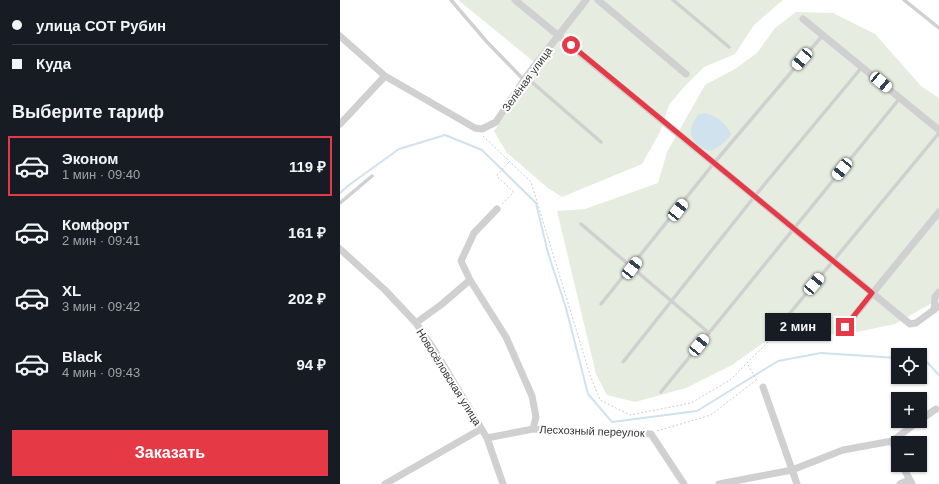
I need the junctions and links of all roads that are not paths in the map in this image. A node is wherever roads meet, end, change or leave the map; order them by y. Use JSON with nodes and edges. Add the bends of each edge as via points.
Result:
{"nodes":[{"id":1,"x":451,"y":0,"type":"edge"},
{"id":2,"x":514,"y":0,"type":"edge"},
{"id":3,"x":586,"y":0,"type":"edge"},
{"id":4,"x":598,"y":0,"type":"edge"},
{"id":5,"x":673,"y":0,"type":"edge"},
{"id":6,"x":904,"y":0,"type":"edge"},
{"id":7,"x":803,"y":19,"type":"dead end"},
{"id":8,"x":939,"y":28,"type":"edge"},
{"id":9,"x":559,"y":35,"type":"junction"},
{"id":10,"x":340,"y":36,"type":"edge"},
{"id":11,"x":822,"y":36,"type":"junction"},
{"id":12,"x":729,"y":47,"type":"dead end"},
{"id":13,"x":862,"y":67,"type":"junction"},
{"id":14,"x":686,"y":74,"type":"dead end"},
{"id":15,"x":385,"y":76,"type":"junction"},
{"id":16,"x":525,"y":79,"type":"junction"},
{"id":17,"x":900,"y":98,"type":"junction"},
{"id":18,"x":340,"y":124,"type":"edge"},
{"id":19,"x":939,"y":132,"type":"edge"},
{"id":20,"x":601,"y":142,"type":"dead end"},
{"id":21,"x":714,"y":163,"type":"junction"},
{"id":22,"x":372,"y":176,"type":"dead end"},
{"id":23,"x":754,"y":197,"type":"junction"},
{"id":24,"x":340,"y":203,"type":"edge"},
{"id":25,"x":497,"y":209,"type":"road end"},
{"id":26,"x":939,"y":212,"type":"edge"},
{"id":27,"x":581,"y":224,"type":"dead end"},
{"id":28,"x":794,"y":229,"type":"junction"},
{"id":29,"x":340,"y":249,"type":"edge"},
{"id":30,"x":834,"y":262,"type":"junction"},
{"id":31,"x":632,"y":268,"type":"junction"},
{"id":32,"x":470,"y":280,"type":"junction"},
{"id":33,"x":939,"y":292,"type":"edge"},
{"id":34,"x":872,"y":293,"type":"junction"},
{"id":35,"x":671,"y":301,"type":"junction"},
{"id":36,"x":602,"y":304,"type":"dead end"},
{"id":37,"x":936,"y":308,"type":"edge"},
{"id":38,"x":416,"y":323,"type":"junction"},
{"id":39,"x":845,"y":327,"type":"dead end"},
{"id":40,"x":776,"y":330,"type":"road end"},
{"id":41,"x":709,"y":333,"type":"junction"},
{"id":42,"x":623,"y":362,"type":"dead end"},
{"id":43,"x":763,"y":387,"type":"dead end"},
{"id":44,"x":661,"y":392,"type":"dead end"},
{"id":45,"x":936,"y":409,"type":"dead end"},
{"id":46,"x":927,"y":416,"type":"edge"},
{"id":47,"x":910,"y":428,"type":"edge"},
{"id":48,"x":533,"y":429,"type":"junction"},
{"id":49,"x":481,"y":430,"type":"junction"},
{"id":50,"x":621,"y":432,"type":"road end"},
{"id":51,"x":593,"y":433,"type":"road end"},
{"id":52,"x":899,"y":436,"type":"edge"},
{"id":53,"x":487,"y":438,"type":"junction"},
{"id":54,"x":891,"y":441,"type":"edge"},
{"id":55,"x":792,"y":470,"type":"junction"},
{"id":56,"x":905,"y":472,"type":"edge"},
{"id":57,"x":910,"y":482,"type":"edge"},
{"id":58,"x":385,"y":484,"type":"edge"},
{"id":59,"x":503,"y":484,"type":"edge"},
{"id":60,"x":684,"y":484,"type":"edge"},
{"id":61,"x":720,"y":484,"type":"edge"},
{"id":62,"x":797,"y":484,"type":"edge"},
{"id":63,"x":900,"y":484,"type":"edge"}],
"edges":[{"from":1,"to":16,"type":"lane"},
{"from":2,"to":9,"type":"street"},
{"from":3,"to":9,"type":"street","name":"Зелёная улица"},
{"from":4,"to":14,"type":"street"},
{"from":5,"to":12,"type":"lane"},
{"from":6,"to":8,"type":"lane"},
{"from":7,"to":11,"type":"street"},
{"from":9,"to":16,"type":"street","name":"Зелёная улица"},
{"from":9,"to":21,"type":"street"},
{"from":10,"to":15,"type":"street"},
{"from":11,"to":13,"type":"street"},
{"from":11,"to":21,"type":"lane"},
{"from":13,"to":17,"type":"street"},
{"from":13,"to":23,"type":"lane"},
{"from":15,"to":16,"type":"street","name":"Зелёная улица","via":[[475,128],[482,129],[496,122]]},
{"from":15,"to":18,"type":"street"},
{"from":16,"to":20,"type":"lane"},
{"from":17,"to":19,"type":"street"},
{"from":17,"to":28,"type":"lane"},
{"from":19,"to":30,"type":"lane"},
{"from":21,"to":23,"type":"street"},
{"from":21,"to":31,"type":"lane"},
{"from":22,"to":24,"type":"lane"},
{"from":23,"to":28,"type":"street"},
{"from":23,"to":35,"type":"lane"},
{"from":25,"to":32,"type":"street","name":"Лесхозный переулок","via":[[474,232],[461,261]]},
{"from":26,"to":34,"type":"street"},
{"from":27,"to":31,"type":"lane"},
{"from":28,"to":30,"type":"street"},
{"from":28,"to":41,"type":"lane"},
{"from":29,"to":38,"type":"street","name":"Новосёловская улица","via":[[385,290]]},
{"from":30,"to":34,"type":"street"},
{"from":30,"to":40,"type":"lane"},
{"from":31,"to":35,"type":"lane"},
{"from":31,"to":36,"type":"lane"},
{"from":32,"to":38,"type":"street"},
{"from":32,"to":48,"type":"street","name":"Лесхозный переулок","via":[[506,337],[532,396],[536,417]]},
{"from":33,"to":37,"type":"street","via":[[935,297]]},
{"from":34,"to":37,"type":"street","via":[[910,324],[916,323]]},
{"from":34,"to":39,"type":"street"},
{"from":35,"to":41,"type":"lane"},
{"from":35,"to":42,"type":"lane"},
{"from":38,"to":49,"type":"street","name":"Новосёловская улица"},
{"from":41,"to":44,"type":"lane"},
{"from":43,"to":55,"type":"street"},
{"from":45,"to":46,"type":"street"},
{"from":47,"to":52,"type":"street"},
{"from":48,"to":51,"type":"street","name":"Лесхозный переулок"},
{"from":48,"to":53,"type":"street","name":"Лесхозный переулок"},
{"from":49,"to":53,"type":"street","name":"Новосёловская улица"},
{"from":49,"to":58,"type":"street"},
{"from":50,"to":60,"type":"street","name":"Лесхозный переулок","via":[[651,434]]},
{"from":53,"to":59,"type":"street","name":"Новосёловская улица"},
{"from":54,"to":55,"type":"street","via":[[843,450]]},
{"from":55,"to":61,"type":"street"},
{"from":55,"to":62,"type":"street"},
{"from":56,"to":57,"type":"street"},
{"from":57,"to":63,"type":"street"}]}
